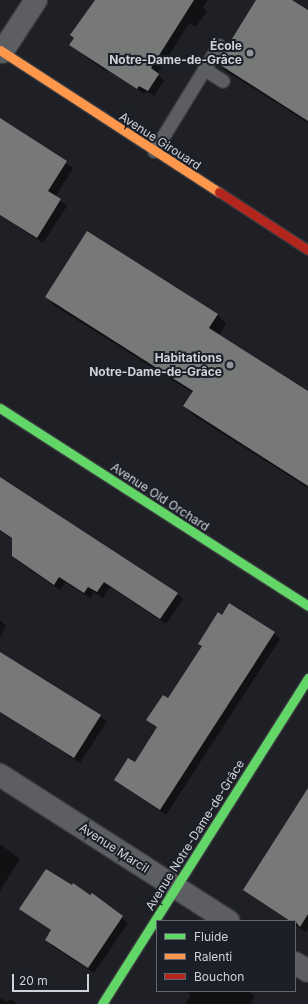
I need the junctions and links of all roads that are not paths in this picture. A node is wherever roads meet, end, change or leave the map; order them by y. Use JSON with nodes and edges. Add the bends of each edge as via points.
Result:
{"nodes":[{"id":1,"x":36,"y":0,"type":"edge"},
{"id":2,"x":219,"y":46,"type":"dead end"},
{"id":3,"x":1,"y":51,"type":"edge"},
{"id":4,"x":204,"y":69,"type":"junction"},
{"id":5,"x":223,"y":81,"type":"dead end"},
{"id":6,"x":154,"y":151,"type":"junction"},
{"id":7,"x":308,"y":250,"type":"edge"},
{"id":8,"x":0,"y":408,"type":"edge"},
{"id":9,"x":308,"y":606,"type":"edge"},
{"id":10,"x":308,"y":678,"type":"edge"},
{"id":11,"x":0,"y":775,"type":"edge"},
{"id":12,"x":175,"y":888,"type":"junction"},
{"id":13,"x":226,"y":920,"type":"edge"},
{"id":14,"x":296,"y":964,"type":"edge"},
{"id":15,"x":308,"y":971,"type":"edge"},
{"id":16,"x":102,"y":1004,"type":"edge"}],
"edges":[{"from":1,"to":3,"type":"street"},
{"from":2,"to":4,"type":"lane"},
{"from":3,"to":6,"type":"street","name":"Avenue Girouard"},
{"from":4,"to":5,"type":"lane"},
{"from":4,"to":6,"type":"lane","via":[[200,80]]},
{"from":6,"to":7,"type":"street","name":"Avenue Girouard"},
{"from":8,"to":9,"type":"street","name":"Avenue Old Orchard"},
{"from":10,"to":12,"type":"street","name":"Avenue Notre-Dame-de-Grâce"},
{"from":11,"to":12,"type":"street","name":"Avenue Marcil"},
{"from":12,"to":13,"type":"street","name":"Avenue Marcil"},
{"from":12,"to":16,"type":"street","name":"Avenue Notre-Dame-de-Grâce"},
{"from":14,"to":15,"type":"street"}]}
